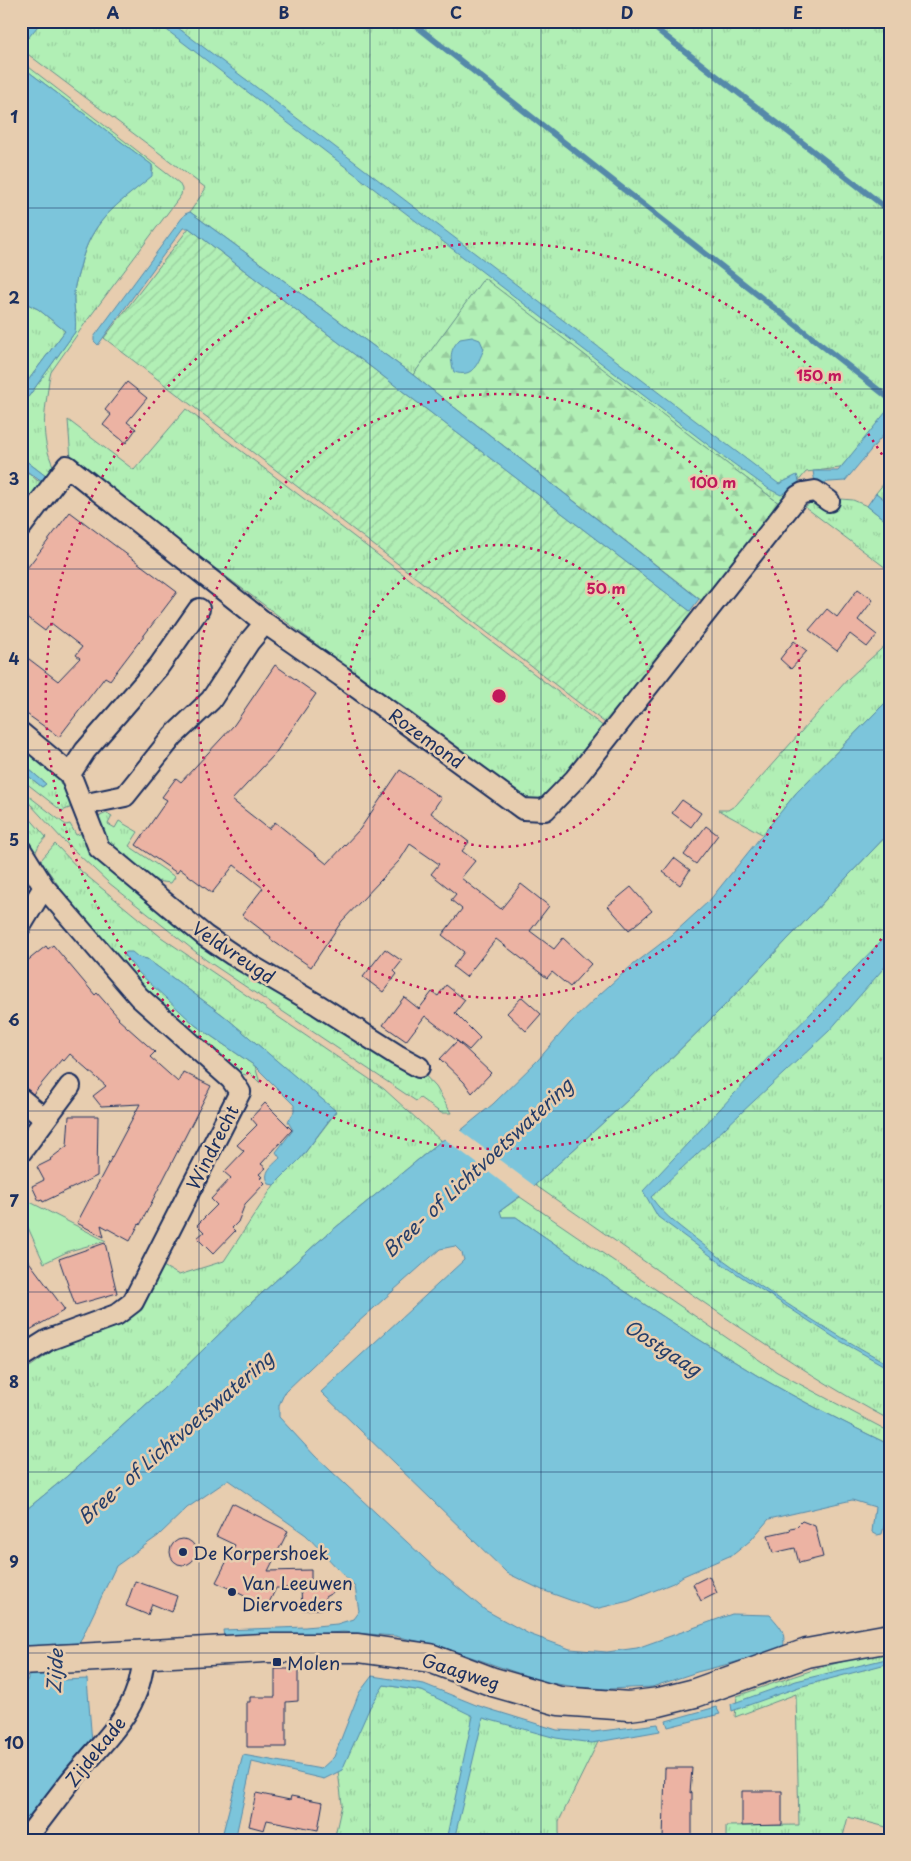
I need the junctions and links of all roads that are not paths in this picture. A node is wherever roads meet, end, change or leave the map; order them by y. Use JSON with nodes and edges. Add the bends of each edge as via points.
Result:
{"nodes":[{"id":1,"x":829,"y":501,"type":"dead end"},
{"id":2,"x":21,"y":527,"type":"edge"},
{"id":3,"x":199,"y":609,"type":"dead end"},
{"id":4,"x":266,"y":623,"type":"junction"},
{"id":5,"x":21,"y":733,"type":"edge"},
{"id":6,"x":70,"y":774,"type":"junction"},
{"id":7,"x":82,"y":805,"type":"junction"},
{"id":8,"x":21,"y":850,"type":"edge"},
{"id":9,"x":44,"y":887,"type":"junction"},
{"id":10,"x":21,"y":925,"type":"edge"},
{"id":11,"x":420,"y":1067,"type":"dead end"},
{"id":12,"x":70,"y":1086,"type":"dead end"},
{"id":13,"x":21,"y":1099,"type":"edge"},
{"id":14,"x":45,"y":1119,"type":"junction"},
{"id":15,"x":21,"y":1152,"type":"edge"},
{"id":16,"x":21,"y":1358,"type":"edge"},
{"id":17,"x":890,"y":1638,"type":"edge"},
{"id":18,"x":144,"y":1654,"type":"junction"},
{"id":19,"x":21,"y":1661,"type":"edge"},
{"id":20,"x":25,"y":1840,"type":"edge"}],
"edges":[{"from":1,"to":4,"type":"street","name":"Rozemond","via":[[815,491],[798,496],[575,779],[545,810],[523,809]]},
{"from":2,"to":4,"type":"street","name":"Rozemond","via":[[67,466]]},
{"from":3,"to":6,"type":"street","via":[[159,666]]},
{"from":4,"to":7,"type":"street","via":[[249,642],[211,700],[172,736],[125,796]]},
{"from":5,"to":6,"type":"street","name":"Veldvreugd"},
{"from":6,"to":7,"type":"street","name":"Veldvreugd"},
{"from":7,"to":11,"type":"street","name":"Veldvreugd","via":[[99,848],[205,936]]},
{"from":8,"to":9,"type":"street","name":"Windrecht"},
{"from":9,"to":10,"type":"street"},
{"from":9,"to":16,"type":"street","name":"Windrecht","via":[[139,997],[231,1079],[240,1092],[133,1302],[116,1315],[48,1340]]},
{"from":12,"to":14,"type":"street"},
{"from":13,"to":14,"type":"street"},
{"from":14,"to":15,"type":"street"},
{"from":17,"to":18,"type":"main road","name":"Gaagweg","via":[[807,1653],[694,1693],[629,1706],[559,1701],[493,1682],[430,1658],[358,1648],[264,1648]]},
{"from":18,"to":19,"type":"main road","name":"Gaagweg"},
{"from":18,"to":20,"type":"street","name":"Zijdekade","via":[[138,1692],[123,1720]]}]}
